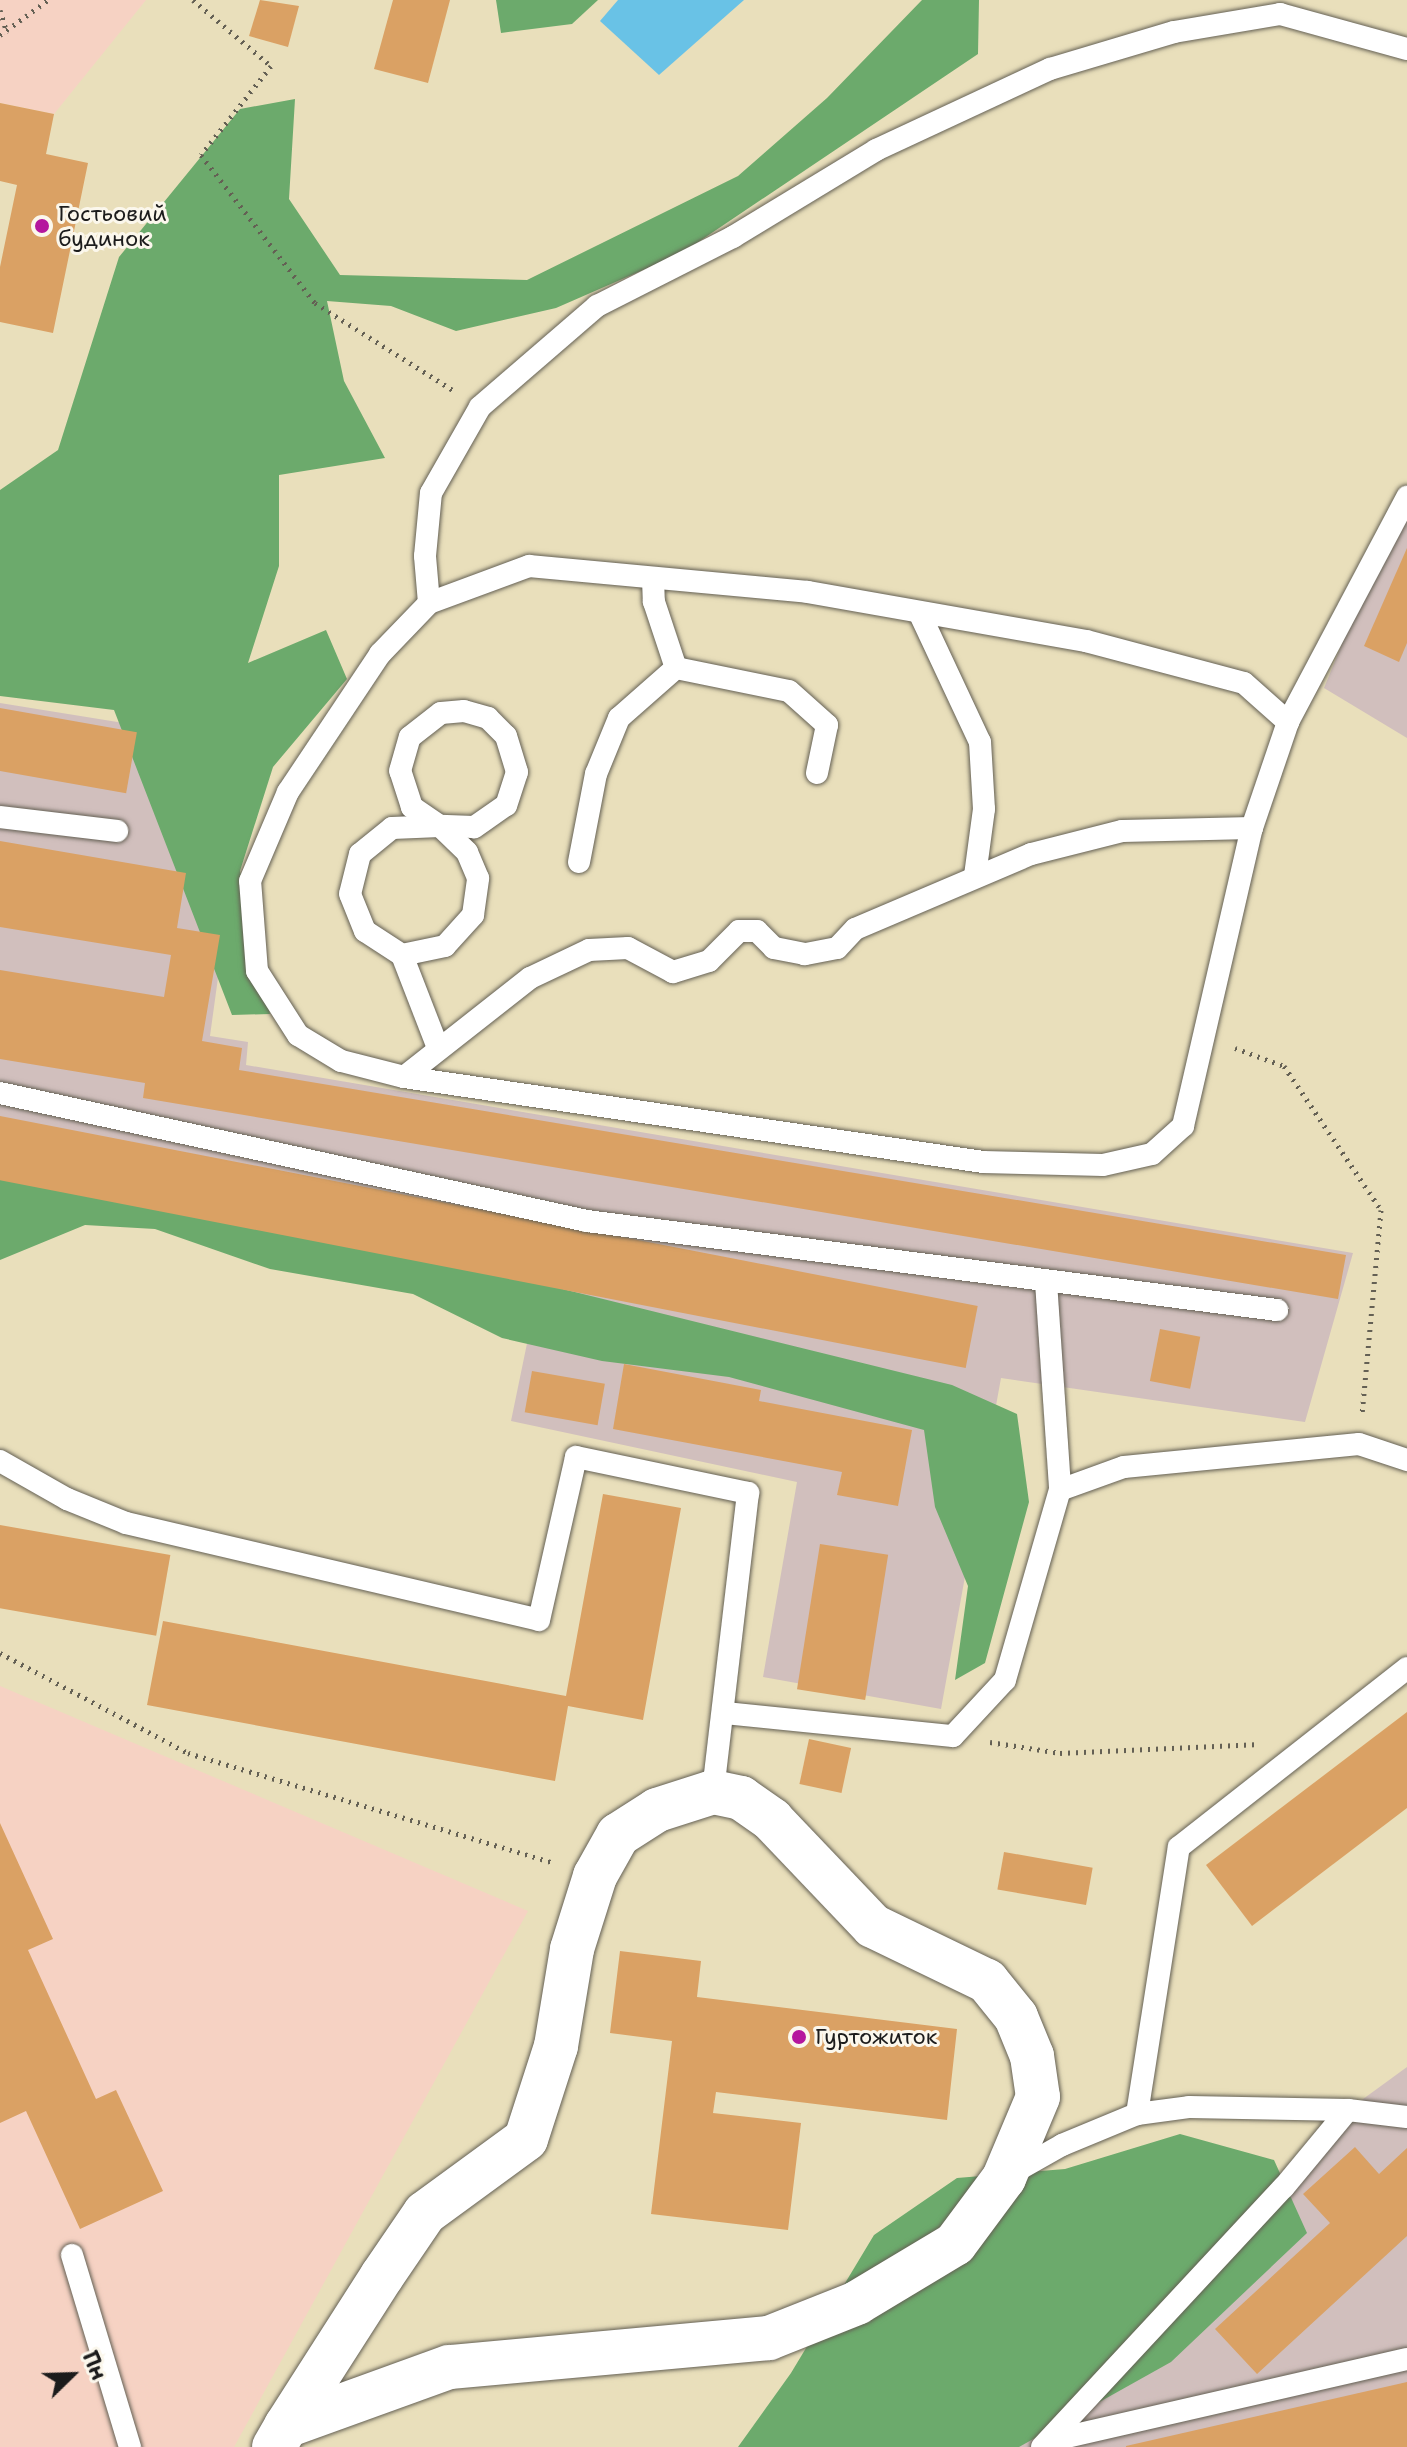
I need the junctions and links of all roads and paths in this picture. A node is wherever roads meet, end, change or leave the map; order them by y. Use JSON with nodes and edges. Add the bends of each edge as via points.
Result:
{"nodes":[{"id":1,"x":48,"y":0,"type":"edge"},
{"id":2,"x":193,"y":0,"type":"edge"},
{"id":3,"x":0,"y":10,"type":"edge"},
{"id":4,"x":4,"y":34,"type":"edge"},
{"id":5,"x":1407,"y":49,"type":"edge"},
{"id":6,"x":480,"y":407,"type":"junction"},
{"id":7,"x":1407,"y":497,"type":"edge"},
{"id":8,"x":653,"y":578,"type":"junction"},
{"id":9,"x":429,"y":603,"type":"junction"},
{"id":10,"x":919,"y":612,"type":"junction"},
{"id":11,"x":676,"y":668,"type":"junction"},
{"id":12,"x":1288,"y":722,"type":"junction"},
{"id":13,"x":817,"y":773,"type":"dead end"},
{"id":14,"x":0,"y":817,"type":"edge"},
{"id":15,"x":440,"y":826,"type":"junction"},
{"id":16,"x":1252,"y":828,"type":"junction"},
{"id":17,"x":117,"y":831,"type":"dead end"},
{"id":18,"x":579,"y":862,"type":"dead end"},
{"id":19,"x":975,"y":876,"type":"junction"},
{"id":20,"x":402,"y":955,"type":"junction"},
{"id":21,"x":1208,"y":1038,"type":"junction"},
{"id":22,"x":438,"y":1048,"type":"junction"},
{"id":23,"x":404,"y":1077,"type":"junction"},
{"id":24,"x":0,"y":1093,"type":"edge"},
{"id":25,"x":1046,"y":1282,"type":"junction"},
{"id":26,"x":1277,"y":1310,"type":"dead end"},
{"id":27,"x":1359,"y":1444,"type":"junction"},
{"id":28,"x":1407,"y":1460,"type":"edge"},
{"id":29,"x":0,"y":1461,"type":"edge"},
{"id":30,"x":1060,"y":1490,"type":"junction"},
{"id":31,"x":0,"y":1653,"type":"edge"},
{"id":32,"x":1407,"y":1668,"type":"edge"},
{"id":33,"x":725,"y":1713,"type":"junction"},
{"id":34,"x":953,"y":1736,"type":"junction"},
{"id":35,"x":1308,"y":1742,"type":"junction"},
{"id":36,"x":713,"y":1792,"type":"junction"},
{"id":37,"x":595,"y":1876,"type":"junction"},
{"id":38,"x":1348,"y":2110,"type":"junction"},
{"id":39,"x":1137,"y":2114,"type":"junction"},
{"id":40,"x":1407,"y":2117,"type":"edge"},
{"id":41,"x":1004,"y":2178,"type":"junction"},
{"id":42,"x":72,"y":2255,"type":"dead end"},
{"id":43,"x":1407,"y":2359,"type":"edge"},
{"id":44,"x":280,"y":2436,"type":"edge"},
{"id":45,"x":1046,"y":2444,"type":"edge"},
{"id":46,"x":130,"y":2447,"type":"edge"}],
"edges":[{"from":1,"to":4,"type":"path"},
{"from":2,"to":6,"type":"path","via":[[271,66],[201,155],[315,303]]},
{"from":3,"to":4,"type":"path"},
{"from":5,"to":6,"type":"lane","via":[[1280,14],[1174,32],[1050,69],[876,150],[733,237],[597,306]]},
{"from":6,"to":9,"type":"lane","via":[[431,493],[425,556]]},
{"from":7,"to":12,"type":"lane"},
{"from":8,"to":9,"type":"lane","via":[[529,566]]},
{"from":8,"to":10,"type":"lane","via":[[808,592]]},
{"from":8,"to":11,"type":"lane","via":[[654,602]]},
{"from":9,"to":23,"type":"lane","via":[[380,654],[288,792],[250,881],[257,971],[298,1035],[341,1061]]},
{"from":10,"to":12,"type":"lane","via":[[1086,641],[1244,683]]},
{"from":10,"to":19,"type":"lane","via":[[980,742],[984,809]]},
{"from":11,"to":13,"type":"lane","via":[[789,691],[827,725]]},
{"from":11,"to":18,"type":"lane","via":[[619,718],[596,774]]},
{"from":12,"to":16,"type":"lane"},
{"from":14,"to":17,"type":"lane"},
{"from":15,"to":15,"type":"lane","via":[[412,807],[400,771],[410,737],[441,713],[464,711],[488,718],[506,736],[517,772],[506,805],[474,827]]},
{"from":15,"to":20,"type":"lane","via":[[467,852],[478,878],[473,915],[445,946]]},
{"from":15,"to":20,"type":"lane","via":[[392,828],[360,854],[350,894],[365,931]]},
{"from":16,"to":19,"type":"lane","via":[[1122,831],[1031,854]]},
{"from":16,"to":21,"type":"lane"},
{"from":19,"to":22,"type":"lane","via":[[855,929],[837,948],[805,954],[774,948],[757,931],[739,931],[709,961],[673,972],[628,948],[589,950],[530,978]]},
{"from":20,"to":22,"type":"lane"},
{"from":21,"to":23,"type":"lane","via":[[1183,1126],[1152,1154],[1103,1165],[983,1162]]},
{"from":21,"to":27,"type":"path","via":[[1284,1066],[1381,1210]]},
{"from":22,"to":23,"type":"lane"},
{"from":24,"to":25,"type":"lane","via":[[587,1221]]},
{"from":25,"to":26,"type":"lane"},
{"from":25,"to":30,"type":"lane"},
{"from":27,"to":28,"type":"lane"},
{"from":27,"to":30,"type":"lane","via":[[1124,1467]]},
{"from":29,"to":33,"type":"lane","via":[[67,1499],[126,1523],[539,1620],[576,1457],[748,1493]]},
{"from":30,"to":34,"type":"lane","via":[[1005,1680]]},
{"from":31,"to":37,"type":"path","via":[[188,1753]]},
{"from":32,"to":35,"type":"lane"},
{"from":33,"to":34,"type":"lane"},
{"from":33,"to":36,"type":"lane"},
{"from":34,"to":35,"type":"path","via":[[1060,1753]]},
{"from":35,"to":39,"type":"lane","via":[[1179,1847]]},
{"from":36,"to":37,"type":"street","via":[[657,1810],[618,1835]]},
{"from":36,"to":41,"type":"street","via":[[741,1798],[772,1820],[873,1926],[987,1981],[1016,2017],[1032,2056],[1038,2097]]},
{"from":37,"to":44,"type":"street","via":[[572,1949],[556,2046],[526,2139],[425,2213]]},
{"from":38,"to":39,"type":"lane","via":[[1189,2107]]},
{"from":38,"to":40,"type":"lane"},
{"from":38,"to":45,"type":"lane","via":[[1284,2187]]},
{"from":39,"to":41,"type":"lane","via":[[1062,2145]]},
{"from":41,"to":44,"type":"street","via":[[955,2244],[857,2303],[769,2338],[449,2367]]},
{"from":42,"to":46,"type":"lane"},
{"from":43,"to":45,"type":"lane"}]}
